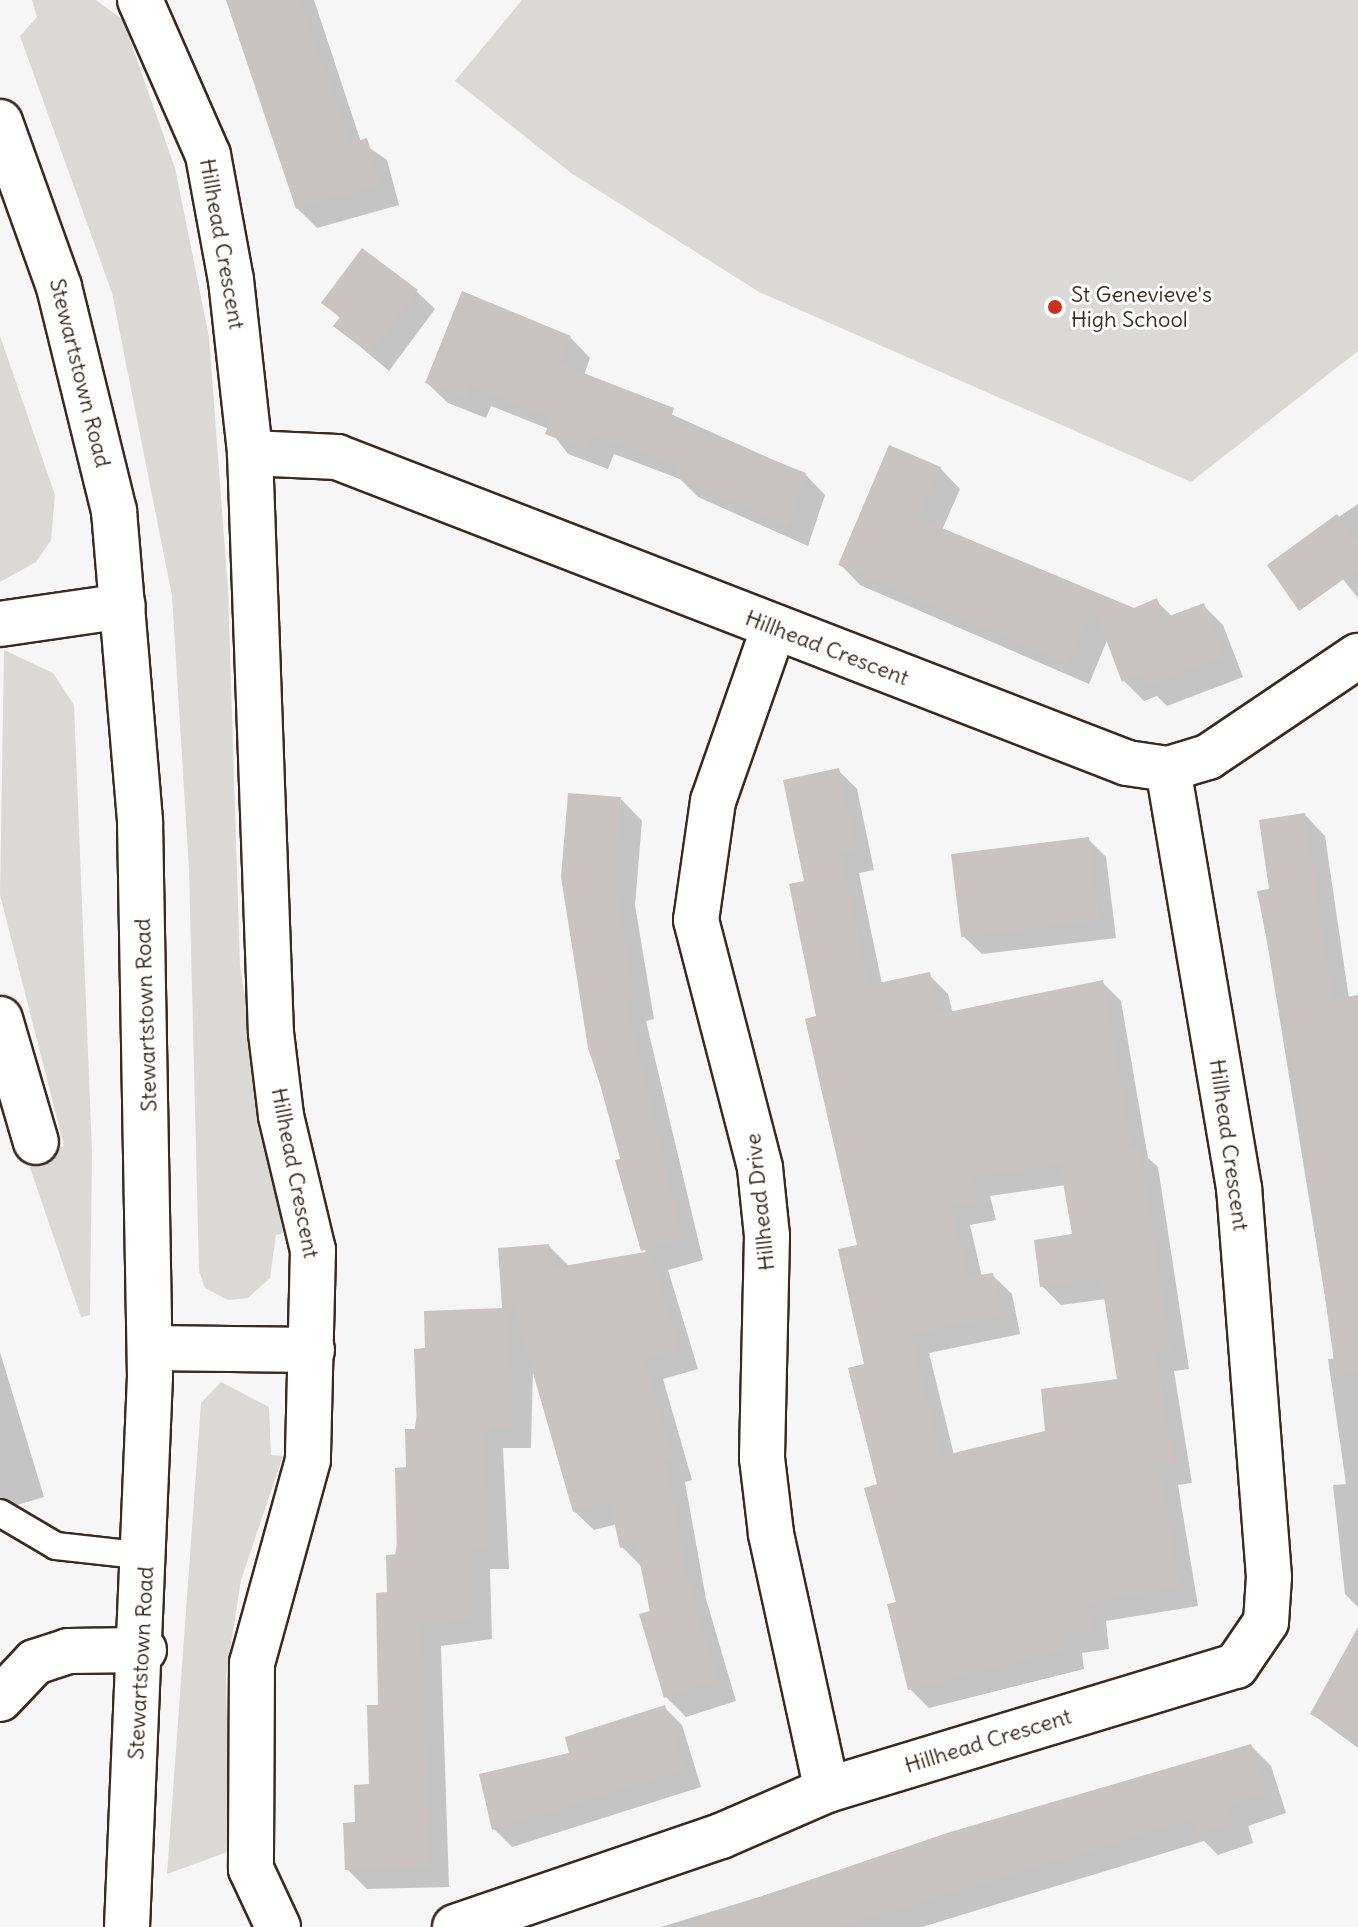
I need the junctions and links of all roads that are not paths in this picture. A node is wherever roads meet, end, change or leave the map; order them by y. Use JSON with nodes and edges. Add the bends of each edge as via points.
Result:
{"nodes":[{"id":1,"x":140,"y":0,"type":"edge"},
{"id":2,"x":0,"y":122,"type":"edge"},
{"id":3,"x":250,"y":453,"type":"junction"},
{"id":4,"x":123,"y":606,"type":"junction"},
{"id":5,"x":0,"y":624,"type":"edge"},
{"id":6,"x":774,"y":627,"type":"junction"},
{"id":7,"x":1358,"y":656,"type":"edge"},
{"id":8,"x":1168,"y":769,"type":"junction"},
{"id":9,"x":0,"y":1019,"type":"edge"},
{"id":10,"x":36,"y":1142,"type":"dead end"},
{"id":11,"x":150,"y":1348,"type":"junction"},
{"id":12,"x":312,"y":1350,"type":"junction"},
{"id":13,"x":0,"y":1513,"type":"edge"},
{"id":14,"x":146,"y":1556,"type":"junction"},
{"id":15,"x":144,"y":1650,"type":"junction"},
{"id":16,"x":0,"y":1699,"type":"edge"},
{"id":17,"x":827,"y":1790,"type":"junction"},
{"id":18,"x":127,"y":1927,"type":"edge"},
{"id":19,"x":278,"y":1927,"type":"edge"},
{"id":20,"x":455,"y":1927,"type":"edge"}],
"edges":[{"from":1,"to":3,"type":"street","name":"Hillhead Crescent","via":[[208,155]]},
{"from":2,"to":4,"type":"street","name":"Stewartstown Road","via":[[84,372],[114,511]]},
{"from":3,"to":6,"type":"street","name":"Hillhead Crescent","via":[[337,457]]},
{"from":3,"to":12,"type":"street","name":"Hillhead Crescent","via":[[271,1033],[281,1116],[313,1250]]},
{"from":4,"to":5,"type":"street"},
{"from":4,"to":11,"type":"street","name":"Stewartstown Road","via":[[140,821]]},
{"from":6,"to":8,"type":"street","name":"Hillhead Crescent","via":[[1127,763]]},
{"from":6,"to":17,"type":"street","name":"Hillhead Drive","via":[[713,801],[696,920],[760,1168],[767,1251],[764,1473]]},
{"from":7,"to":8,"type":"street","via":[[1208,757]]},
{"from":8,"to":17,"type":"street","name":"Hillhead Crescent","via":[[1239,1188],[1269,1577],[1266,1622],[1236,1666]]},
{"from":9,"to":10,"type":"street"},
{"from":11,"to":12,"type":"street"},
{"from":11,"to":14,"type":"street","name":"Stewartstown Road"},
{"from":12,"to":19,"type":"street","name":"Hillhead Crescent","via":[[308,1460],[252,1663],[251,1869]]},
{"from":13,"to":14,"type":"lane","via":[[56,1546]]},
{"from":14,"to":15,"type":"street","name":"Stewartstown Road"},
{"from":15,"to":16,"type":"street","via":[[68,1651],[35,1662]]},
{"from":15,"to":18,"type":"street","name":"Stewartstown Road"},
{"from":17,"to":20,"type":"street","name":"Hillhead Crescent","via":[[721,1836]]}]}
